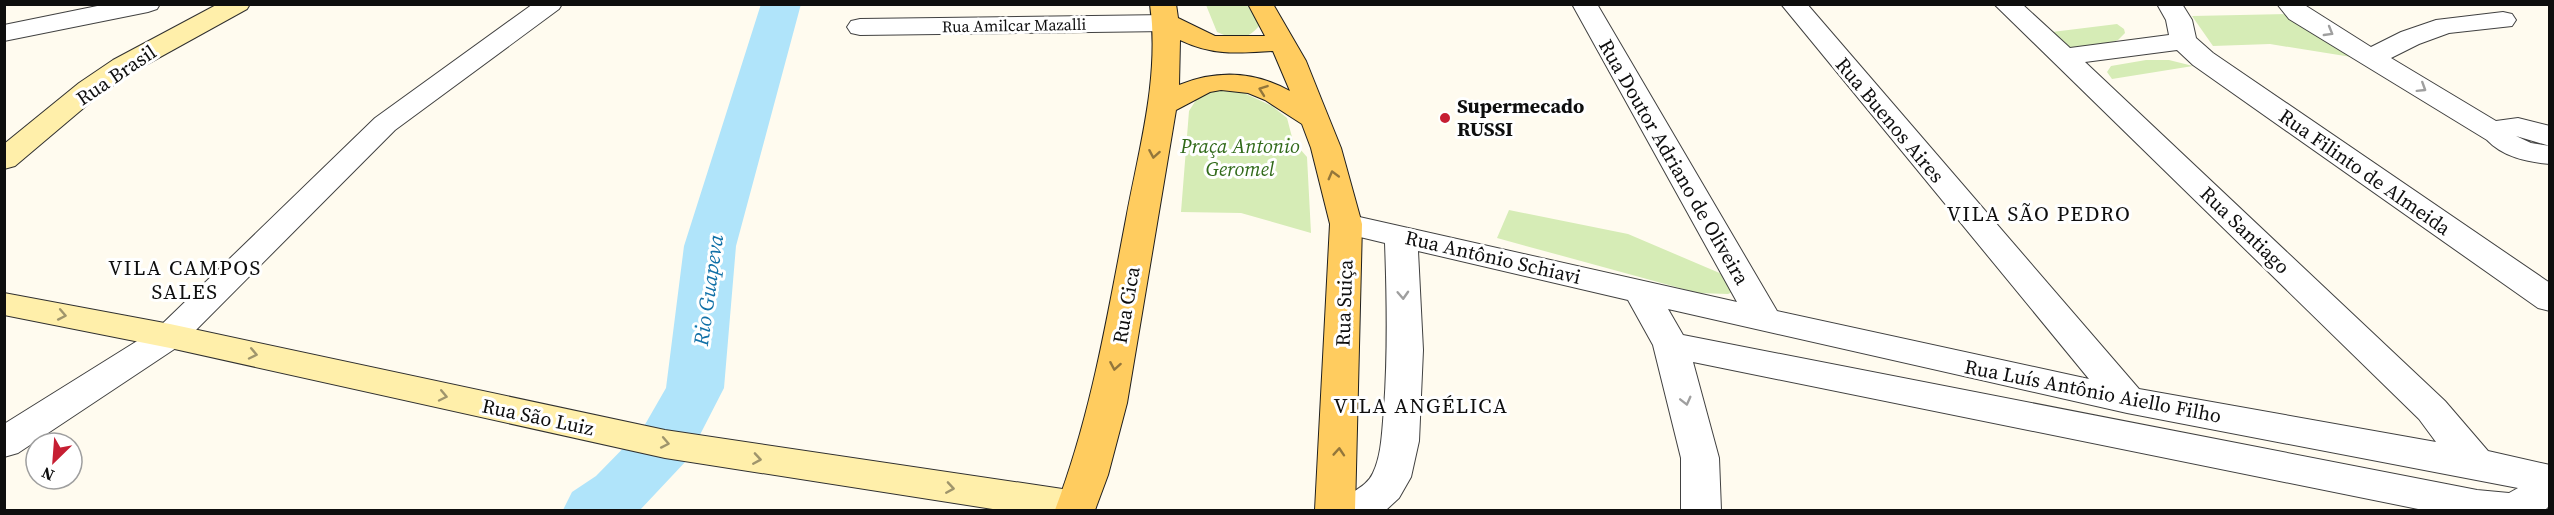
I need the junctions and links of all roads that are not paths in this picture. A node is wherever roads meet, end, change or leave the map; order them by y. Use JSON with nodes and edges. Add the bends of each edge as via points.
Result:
{"nodes":[{"id":1,"x":148,"y":4,"type":"edge"},
{"id":2,"x":238,"y":4,"type":"edge"},
{"id":3,"x":550,"y":4,"type":"edge"},
{"id":4,"x":1260,"y":4,"type":"edge"},
{"id":5,"x":1584,"y":4,"type":"edge"},
{"id":6,"x":1793,"y":4,"type":"edge"},
{"id":7,"x":2006,"y":4,"type":"edge"},
{"id":8,"x":2169,"y":4,"type":"edge"},
{"id":9,"x":2289,"y":4,"type":"edge"},
{"id":10,"x":1165,"y":14,"type":"edge"},
{"id":11,"x":2503,"y":20,"type":"dead end"},
{"id":12,"x":860,"y":27,"type":"dead end"},
{"id":13,"x":4,"y":33,"type":"edge"},
{"id":14,"x":2183,"y":41,"type":"junction"},
{"id":15,"x":1281,"y":43,"type":"junction"},
{"id":16,"x":2064,"y":57,"type":"junction"},
{"id":17,"x":2372,"y":57,"type":"junction"},
{"id":18,"x":1163,"y":102,"type":"junction"},
{"id":19,"x":1311,"y":110,"type":"junction"},
{"id":20,"x":2550,"y":137,"type":"edge"},
{"id":21,"x":2503,"y":139,"type":"junction"},
{"id":22,"x":2550,"y":155,"type":"edge"},
{"id":23,"x":4,"y":160,"type":"edge"},
{"id":24,"x":2550,"y":180,"type":"edge"},
{"id":25,"x":1346,"y":224,"type":"junction"},
{"id":26,"x":1401,"y":237,"type":"junction"},
{"id":27,"x":1640,"y":290,"type":"junction"},
{"id":28,"x":2550,"y":300,"type":"edge"},
{"id":29,"x":4,"y":304,"type":"edge"},
{"id":30,"x":1764,"y":319,"type":"junction"},
{"id":31,"x":170,"y":336,"type":"junction"},
{"id":32,"x":1671,"y":345,"type":"junction"},
{"id":33,"x":2127,"y":400,"type":"junction"},
{"id":34,"x":4,"y":443,"type":"edge"},
{"id":35,"x":2475,"y":463,"type":"junction"},
{"id":36,"x":2547,"y":480,"type":"edge"},
{"id":37,"x":2477,"y":508,"type":"edge"},
{"id":38,"x":1075,"y":509,"type":"edge"},
{"id":39,"x":1335,"y":510,"type":"edge"},
{"id":40,"x":1355,"y":510,"type":"edge"},
{"id":41,"x":1701,"y":510,"type":"edge"}],
"edges":[{"from":1,"to":13,"type":"street"},
{"from":2,"to":23,"type":"main road","name":"Rua Brasil","via":[[123,66],[89,89]]},
{"from":3,"to":31,"type":"street","via":[[385,124]]},
{"from":4,"to":15,"type":"main road","name":"Rua Suiça"},
{"from":5,"to":30,"type":"street","name":"Rua Doutor Adriano de Oliveira"},
{"from":6,"to":33,"type":"street","name":"Rua Buenos Aires"},
{"from":7,"to":16,"type":"street","name":"Rua Santiago"},
{"from":8,"to":14,"type":"street"},
{"from":9,"to":17,"type":"street","one_way":true,"via":[[2298,14]]},
{"from":10,"to":12,"type":"street","name":"Rua Amilcar Mazalli"},
{"from":10,"to":15,"type":"main road","via":[[1208,43]]},
{"from":10,"to":18,"type":"main road","name":"Rua Cica"},
{"from":11,"to":17,"type":"street","via":[[2445,26]]},
{"from":14,"to":16,"type":"street"},
{"from":14,"to":28,"type":"street","name":"Rua Filinto de Almeida","via":[[2203,59]]},
{"from":15,"to":19,"type":"main road","name":"Rua Suiça","via":[[1292,60]]},
{"from":16,"to":35,"type":"street","name":"Rua Santiago","via":[[2432,410]]},
{"from":17,"to":21,"type":"street","one_way":true},
{"from":19,"to":18,"type":"main road","one_way":true,"via":[[1243,82],[1227,81],[1205,82]]},
{"from":18,"to":38,"type":"main road","name":"Rua Cica","one_way":true,"via":[[1105,421]]},
{"from":25,"to":19,"type":"main road","name":"Rua Suiça","one_way":true,"via":[[1326,148]]},
{"from":20,"to":21,"type":"street","via":[[2515,126],[2498,129]]},
{"from":21,"to":22,"type":"street","via":[[2530,152]]},
{"from":21,"to":24,"type":"street"},
{"from":25,"to":26,"type":"street","name":"Rua Antônio Schiavi"},
{"from":39,"to":25,"type":"main road","name":"Rua Suiça","one_way":true},
{"from":26,"to":27,"type":"street","name":"Rua Antônio Schiavi"},
{"from":26,"to":40,"type":"street","one_way":true,"via":[[1405,325],[1399,454],[1390,479],[1378,496]]},
{"from":27,"to":30,"type":"street","name":"Rua Luís Antônio Aiello Filho"},
{"from":27,"to":32,"type":"street"},
{"from":29,"to":31,"type":"main road","name":"Rua São Luiz","one_way":true},
{"from":30,"to":33,"type":"street","name":"Rua Luís Antônio Aiello Filho"},
{"from":31,"to":34,"type":"street"},
{"from":31,"to":38,"type":"main road","name":"Rua São Luiz","one_way":true,"via":[[630,437]]},
{"from":32,"to":37,"type":"street"},
{"from":32,"to":41,"type":"street","one_way":true,"via":[[1700,458]]},
{"from":33,"to":35,"type":"street","name":"Rua Luís Antônio Aiello Filho"},
{"from":35,"to":36,"type":"street","name":"Rua Luís Antônio Aiello Filho"},
{"from":36,"to":37,"type":"street","via":[[2528,505],[2516,509]]}]}
